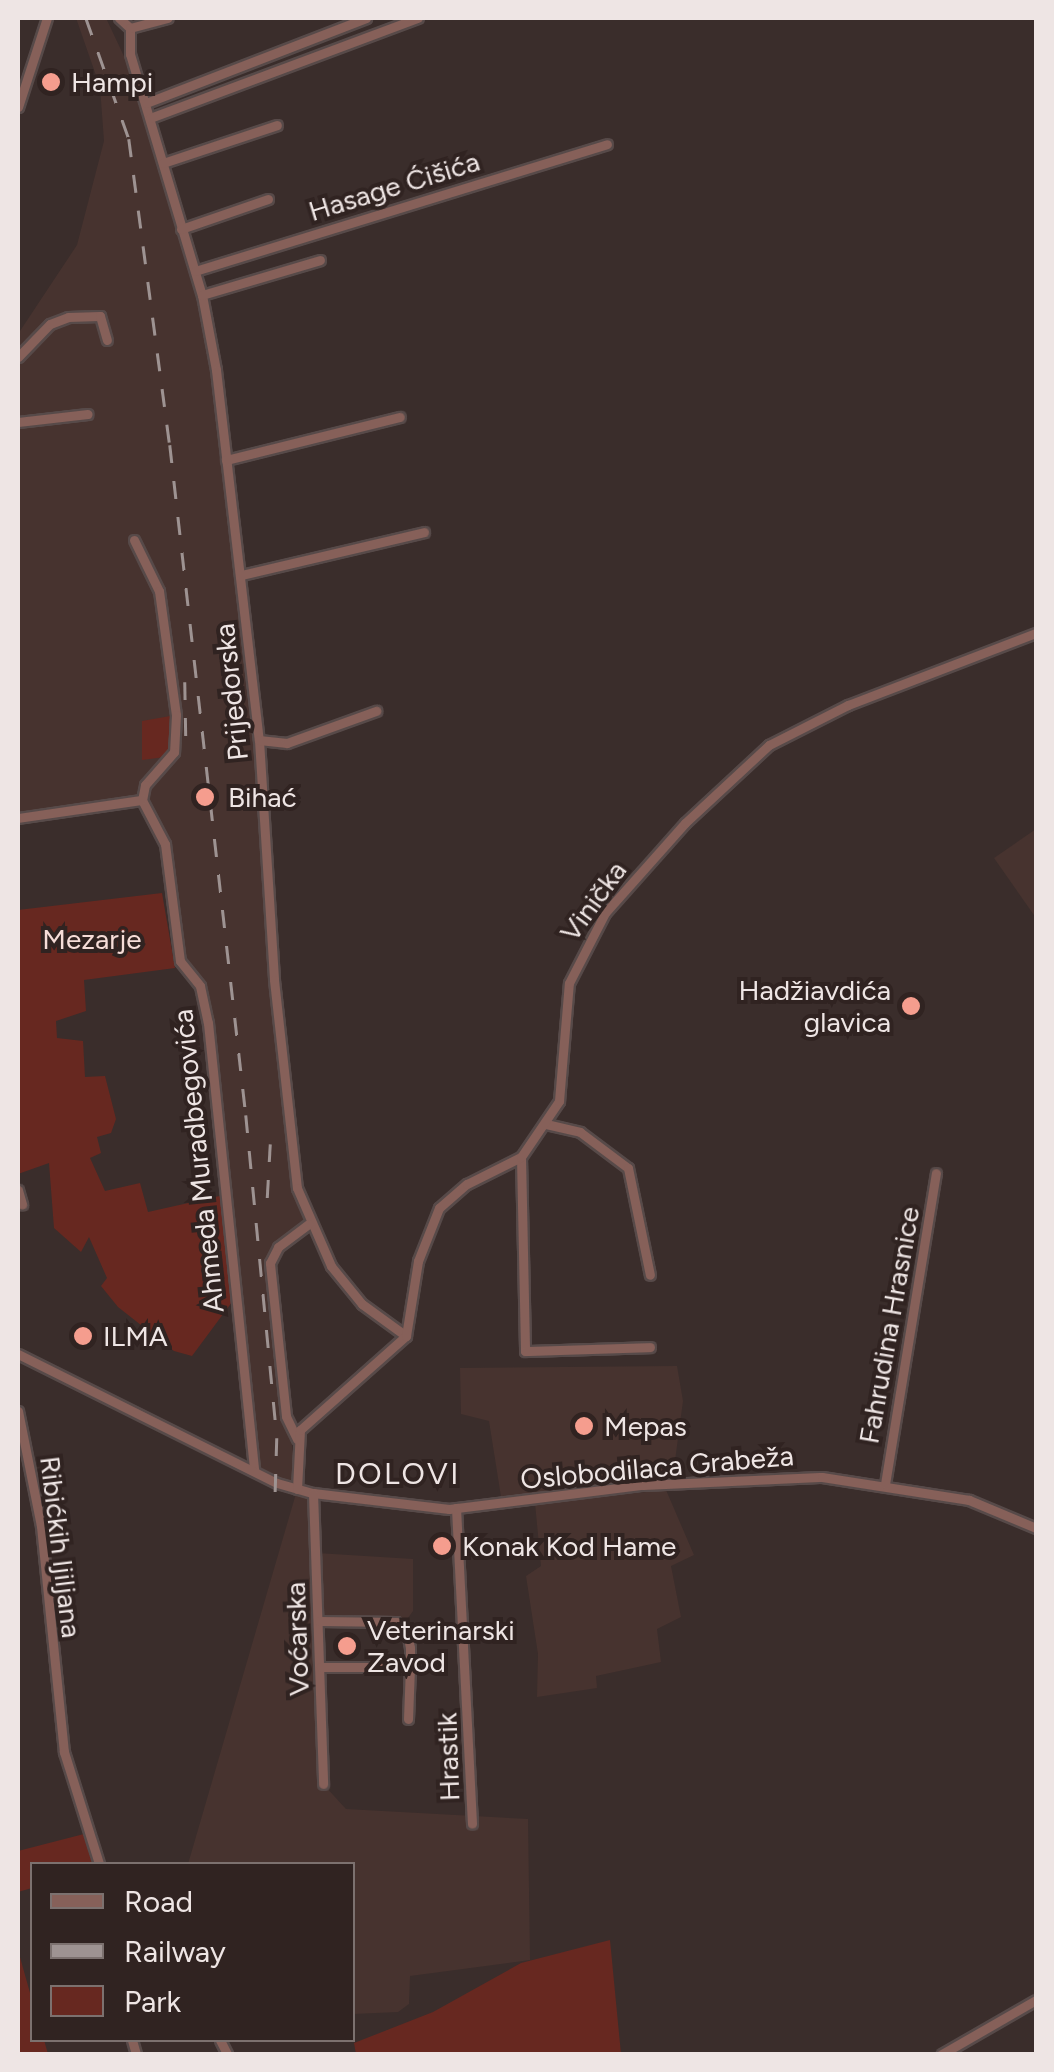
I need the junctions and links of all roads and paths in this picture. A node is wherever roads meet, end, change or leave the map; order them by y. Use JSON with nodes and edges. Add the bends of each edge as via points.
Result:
{"nodes":[{"id":1,"x":47,"y":18,"type":"edge"},
{"id":2,"x":119,"y":18,"type":"edge"},
{"id":3,"x":168,"y":18,"type":"edge"},
{"id":4,"x":366,"y":18,"type":"edge"},
{"id":5,"x":418,"y":18,"type":"edge"},
{"id":6,"x":130,"y":28,"type":"junction"},
{"id":7,"x":146,"y":104,"type":"junction"},
{"id":8,"x":18,"y":108,"type":"edge"},
{"id":9,"x":150,"y":118,"type":"junction"},
{"id":10,"x":277,"y":125,"type":"dead end"},
{"id":11,"x":607,"y":144,"type":"dead end"},
{"id":12,"x":163,"y":164,"type":"junction"},
{"id":13,"x":268,"y":199,"type":"dead end"},
{"id":14,"x":181,"y":229,"type":"junction"},
{"id":15,"x":320,"y":260,"type":"dead end"},
{"id":16,"x":195,"y":271,"type":"junction"},
{"id":17,"x":202,"y":296,"type":"junction"},
{"id":18,"x":107,"y":340,"type":"dead end"},
{"id":19,"x":18,"y":357,"type":"edge"},
{"id":20,"x":88,"y":414,"type":"dead end"},
{"id":21,"x":400,"y":417,"type":"dead end"},
{"id":22,"x":18,"y":422,"type":"edge"},
{"id":23,"x":226,"y":460,"type":"junction"},
{"id":24,"x":424,"y":532,"type":"dead end"},
{"id":25,"x":134,"y":540,"type":"dead end"},
{"id":26,"x":241,"y":575,"type":"junction"},
{"id":27,"x":1036,"y":633,"type":"edge"},
{"id":28,"x":376,"y":711,"type":"dead end"},
{"id":29,"x":259,"y":740,"type":"junction"},
{"id":30,"x":142,"y":800,"type":"junction"},
{"id":31,"x":18,"y":818,"type":"edge"},
{"id":32,"x":546,"y":1124,"type":"junction"},
{"id":33,"x":521,"y":1157,"type":"junction"},
{"id":34,"x":936,"y":1173,"type":"dead end"},
{"id":35,"x":18,"y":1190,"type":"edge"},
{"id":36,"x":22,"y":1204,"type":"dead end"},
{"id":37,"x":308,"y":1224,"type":"junction"},
{"id":38,"x":650,"y":1275,"type":"dead end"},
{"id":39,"x":406,"y":1336,"type":"junction"},
{"id":40,"x":650,"y":1347,"type":"dead end"},
{"id":41,"x":18,"y":1354,"type":"edge"},
{"id":42,"x":18,"y":1411,"type":"edge"},
{"id":43,"x":296,"y":1440,"type":"junction"},
{"id":44,"x":254,"y":1470,"type":"junction"},
{"id":45,"x":885,"y":1484,"type":"junction"},
{"id":46,"x":298,"y":1489,"type":"junction"},
{"id":47,"x":314,"y":1493,"type":"junction"},
{"id":48,"x":456,"y":1508,"type":"junction"},
{"id":49,"x":1036,"y":1528,"type":"edge"},
{"id":50,"x":319,"y":1621,"type":"junction"},
{"id":51,"x":321,"y":1667,"type":"junction"},
{"id":52,"x":410,"y":1667,"type":"junction"},
{"id":53,"x":408,"y":1719,"type":"dead end"},
{"id":54,"x":323,"y":1784,"type":"dead end"},
{"id":55,"x":472,"y":1824,"type":"dead end"},
{"id":56,"x":98,"y":1862,"type":"edge"},
{"id":57,"x":1036,"y":2000,"type":"edge"},
{"id":58,"x":942,"y":2054,"type":"edge"}],
"edges":[{"from":1,"to":8,"type":"street"},
{"from":2,"to":6,"type":"street"},
{"from":3,"to":6,"type":"street"},
{"from":4,"to":7,"type":"street"},
{"from":5,"to":9,"type":"street"},
{"from":6,"to":7,"type":"street","name":"Prijedorska","via":[[130,54]]},
{"from":7,"to":9,"type":"street","name":"Prijedorska"},
{"from":9,"to":12,"type":"street","name":"Prijedorska"},
{"from":10,"to":12,"type":"street"},
{"from":11,"to":16,"type":"street","name":"Hasage Ćišića"},
{"from":12,"to":14,"type":"street","name":"Prijedorska"},
{"from":13,"to":14,"type":"street"},
{"from":14,"to":16,"type":"street","name":"Prijedorska"},
{"from":15,"to":17,"type":"street"},
{"from":16,"to":17,"type":"street","name":"Prijedorska"},
{"from":17,"to":23,"type":"street","name":"Prijedorska"},
{"from":18,"to":19,"type":"street","via":[[100,316],[68,318],[50,324]]},
{"from":20,"to":22,"type":"street"},
{"from":21,"to":23,"type":"street"},
{"from":23,"to":26,"type":"street","name":"Prijedorska"},
{"from":24,"to":26,"type":"street"},
{"from":25,"to":30,"type":"street","via":[[159,590],[176,714],[174,752],[145,785]]},
{"from":26,"to":29,"type":"street","name":"Prijedorska"},
{"from":27,"to":32,"type":"street","name":"Vinička","via":[[799,727],[748,762],[685,822],[605,913],[578,957],[566,994],[565,1079]]},
{"from":28,"to":29,"type":"street","via":[[288,743]]},
{"from":29,"to":37,"type":"street","name":"Prijedorska","via":[[286,1109]]},
{"from":30,"to":31,"type":"street"},
{"from":30,"to":44,"type":"street","name":"Ahmeda Muradbegovića","via":[[164,844],[180,961],[200,986],[208,1023]]},
{"from":32,"to":33,"type":"street","name":"Vinička"},
{"from":32,"to":38,"type":"street","via":[[580,1132],[628,1168]]},
{"from":33,"to":39,"type":"street","name":"Vinička","via":[[467,1184],[440,1208],[414,1273]]},
{"from":33,"to":40,"type":"street","via":[[525,1351]]},
{"from":34,"to":45,"type":"street","name":"Fahrudina Hrasnice"},
{"from":35,"to":36,"type":"street"},
{"from":37,"to":39,"type":"street","name":"Prijedorska","via":[[362,1304]]},
{"from":37,"to":43,"type":"street","via":[[278,1247],[270,1263],[286,1416]]},
{"from":39,"to":43,"type":"street","via":[[314,1412]]},
{"from":41,"to":44,"type":"street","name":"Oslobodilaca Grabeža"},
{"from":42,"to":56,"type":"street","name":"Ribićkih ljiljana","via":[[39,1511],[64,1752]]},
{"from":43,"to":46,"type":"street"},
{"from":44,"to":46,"type":"street","name":"Oslobodilaca Grabeža"},
{"from":45,"to":48,"type":"street","name":"Oslobodilaca Grabeža","via":[[822,1477],[711,1481]]},
{"from":45,"to":49,"type":"street","name":"Oslobodilaca Grabeža","via":[[970,1500]]},
{"from":46,"to":47,"type":"street","name":"Oslobodilaca Grabeža"},
{"from":47,"to":48,"type":"street","name":"Oslobodilaca Grabeža"},
{"from":47,"to":50,"type":"street","name":"Voćarska"},
{"from":48,"to":55,"type":"street","name":"Hrastik"},
{"from":50,"to":51,"type":"street","name":"Voćarska"},
{"from":50,"to":52,"type":"street","via":[[403,1625]]},
{"from":51,"to":52,"type":"street"},
{"from":51,"to":54,"type":"street","name":"Voćarska"},
{"from":52,"to":53,"type":"street"},
{"from":57,"to":58,"type":"street"}]}
